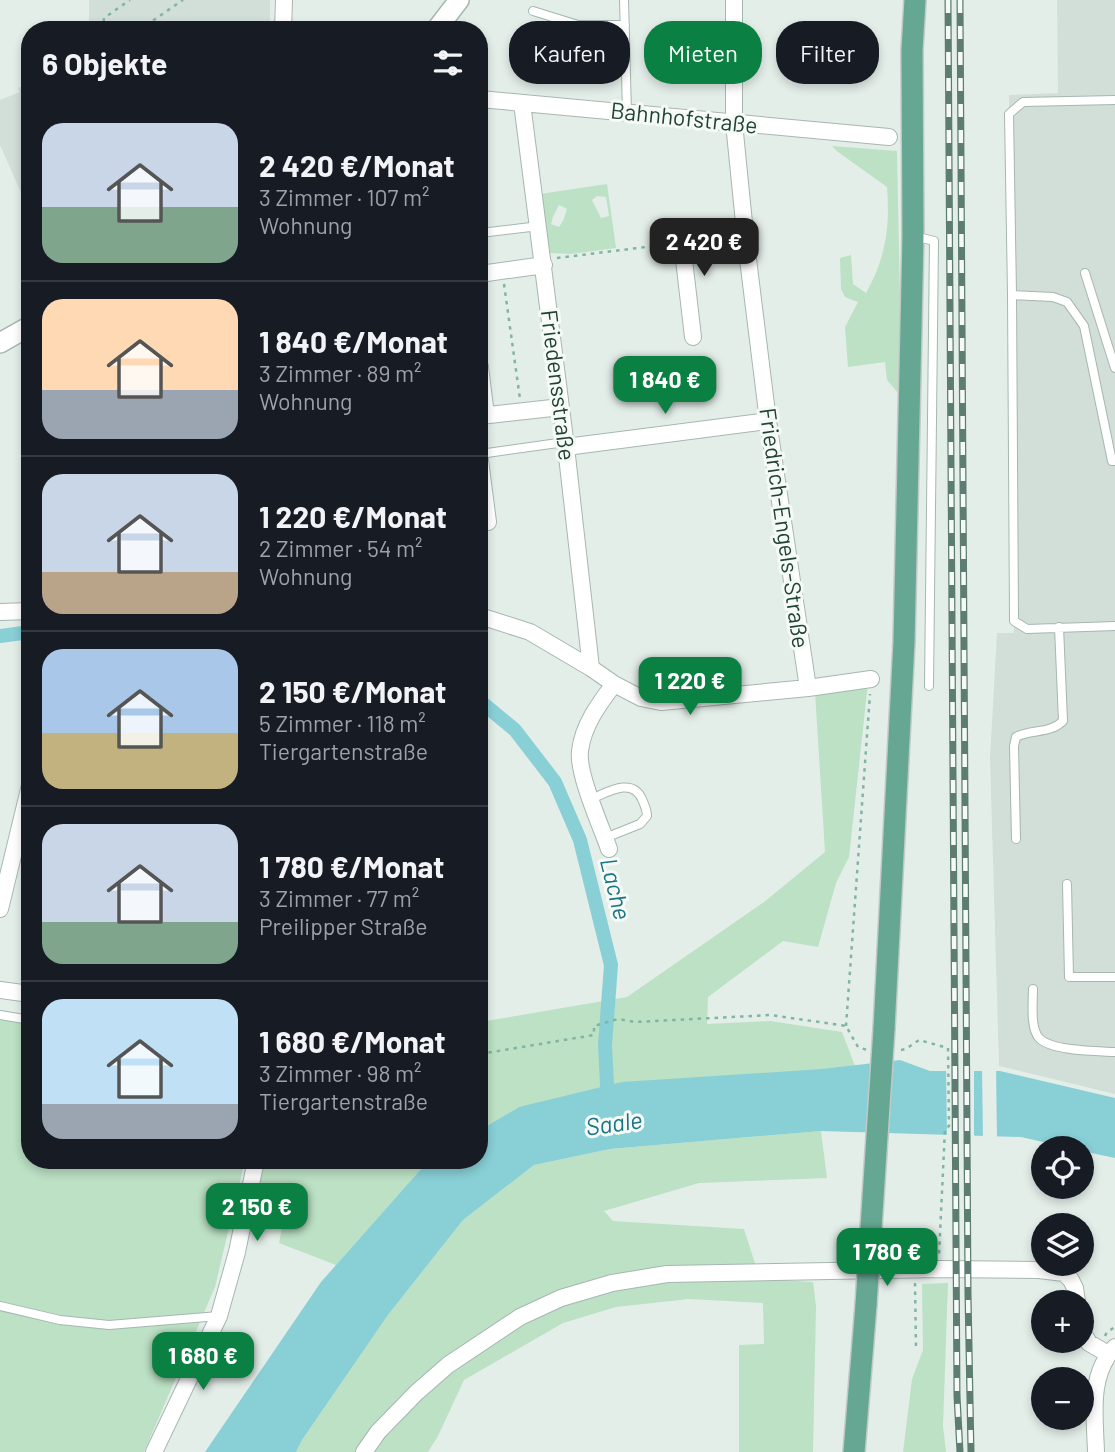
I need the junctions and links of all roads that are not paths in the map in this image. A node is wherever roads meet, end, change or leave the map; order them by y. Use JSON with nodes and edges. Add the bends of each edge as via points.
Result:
{"nodes":[{"id":1,"x":284,"y":0,"type":"edge"},
{"id":2,"x":459,"y":0,"type":"edge"},
{"id":3,"x":624,"y":0,"type":"edge"},
{"id":4,"x":734,"y":0,"type":"edge"},
{"id":5,"x":902,"y":0,"type":"edge"},
{"id":6,"x":915,"y":0,"type":"edge"},
{"id":7,"x":533,"y":11,"type":"dead end"},
{"id":8,"x":283,"y":21,"type":"edge"},
{"id":9,"x":443,"y":21,"type":"edge"},
{"id":10,"x":565,"y":21,"type":"edge"},
{"id":11,"x":625,"y":21,"type":"edge"},
{"id":12,"x":912,"y":50,"type":"junction"},
{"id":13,"x":626,"y":84,"type":"edge"},
{"id":14,"x":488,"y":100,"type":"edge"},
{"id":15,"x":1115,"y":100,"type":"edge"},
{"id":16,"x":523,"y":103,"type":"junction"},
{"id":17,"x":627,"y":112,"type":"junction"},
{"id":18,"x":734,"y":123,"type":"junction"},
{"id":19,"x":889,"y":138,"type":"dead end"},
{"id":20,"x":539,"y":226,"type":"junction"},
{"id":21,"x":488,"y":232,"type":"edge"},
{"id":22,"x":913,"y":236,"type":"junction"},
{"id":23,"x":746,"y":243,"type":"junction"},
{"id":24,"x":543,"y":262,"type":"junction"},
{"id":25,"x":488,"y":273,"type":"edge"},
{"id":26,"x":1085,"y":273,"type":"dead end"},
{"id":27,"x":1013,"y":295,"type":"junction"},
{"id":28,"x":21,"y":331,"type":"edge"},
{"id":29,"x":693,"y":337,"type":"dead end"},
{"id":30,"x":0,"y":343,"type":"edge"},
{"id":31,"x":1115,"y":368,"type":"edge"},
{"id":32,"x":561,"y":407,"type":"junction"},
{"id":33,"x":488,"y":415,"type":"edge"},
{"id":34,"x":768,"y":421,"type":"junction"},
{"id":35,"x":566,"y":447,"type":"junction"},
{"id":36,"x":488,"y":452,"type":"edge"},
{"id":37,"x":1115,"y":461,"type":"edge"},
{"id":38,"x":21,"y":611,"type":"edge"},
{"id":39,"x":0,"y":612,"type":"edge"},
{"id":40,"x":488,"y":619,"type":"edge"},
{"id":41,"x":1115,"y":626,"type":"edge"},
{"id":42,"x":1059,"y":627,"type":"junction"},
{"id":43,"x":591,"y":668,"type":"junction"},
{"id":44,"x":871,"y":679,"type":"road end"},
{"id":45,"x":614,"y":684,"type":"junction"},
{"id":46,"x":929,"y":686,"type":"dead end"},
{"id":47,"x":808,"y":688,"type":"junction"},
{"id":48,"x":591,"y":799,"type":"junction"},
{"id":49,"x":21,"y":822,"type":"edge"},
{"id":50,"x":1016,"y":839,"type":"dead end"},
{"id":51,"x":607,"y":844,"type":"joint"},
{"id":52,"x":1067,"y":884,"type":"dead end"},
{"id":53,"x":0,"y":909,"type":"edge"},
{"id":54,"x":1115,"y":976,"type":"edge"},
{"id":55,"x":1033,"y":989,"type":"dead end"},
{"id":56,"x":0,"y":990,"type":"edge"},
{"id":57,"x":21,"y":993,"type":"edge"},
{"id":58,"x":0,"y":1015,"type":"edge"},
{"id":59,"x":21,"y":1018,"type":"edge"},
{"id":60,"x":1115,"y":1052,"type":"edge"},
{"id":61,"x":254,"y":1169,"type":"edge"},
{"id":62,"x":1075,"y":1290,"type":"edge"},
{"id":63,"x":0,"y":1306,"type":"edge"},
{"id":64,"x":219,"y":1316,"type":"junction"},
{"id":65,"x":1094,"y":1345,"type":"edge"},
{"id":66,"x":1112,"y":1350,"type":"edge"},
{"id":67,"x":154,"y":1452,"type":"edge"},
{"id":68,"x":364,"y":1452,"type":"edge"},
{"id":69,"x":854,"y":1452,"type":"edge"},
{"id":70,"x":1096,"y":1452,"type":"edge"}],
"edges":[{"from":1,"to":8,"type":"street"},
{"from":2,"to":9,"type":"street"},
{"from":3,"to":11,"type":"lane"},
{"from":4,"to":18,"type":"street","name":"Friedrich-Engels-Straße"},
{"from":5,"to":12,"type":"main road"},
{"from":6,"to":12,"type":"main road"},
{"from":7,"to":10,"type":"lane"},
{"from":12,"to":22,"type":"main road"},
{"from":13,"to":17,"type":"lane"},
{"from":14,"to":16,"type":"street","name":"Bahnhofstraße"},
{"from":15,"to":27,"type":"lane","via":[[1023,102],[1009,114]]},
{"from":16,"to":17,"type":"street","name":"Bahnhofstraße"},
{"from":16,"to":20,"type":"street","name":"Friedensstraße"},
{"from":17,"to":18,"type":"street","name":"Bahnhofstraße"},
{"from":18,"to":19,"type":"street","name":"Bahnhofstraße"},
{"from":18,"to":23,"type":"street","name":"Friedrich-Engels-Straße"},
{"from":20,"to":21,"type":"lane"},
{"from":20,"to":24,"type":"street","name":"Friedensstraße"},
{"from":22,"to":46,"type":"lane","via":[[934,241]]},
{"from":22,"to":69,"type":"main road","bridge":true,"via":[[904,642],[884,1029]]},
{"from":23,"to":29,"type":"street","via":[[682,251]]},
{"from":23,"to":34,"type":"street","name":"Friedrich-Engels-Straße"},
{"from":24,"to":25,"type":"street"},
{"from":24,"to":32,"type":"street","name":"Friedensstraße"},
{"from":26,"to":31,"type":"lane"},
{"from":27,"to":37,"type":"lane","via":[[1067,302],[1084,326]]},
{"from":27,"to":42,"type":"lane","via":[[1014,621],[1027,629]]},
{"from":28,"to":30,"type":"street"},
{"from":32,"to":33,"type":"street"},
{"from":32,"to":35,"type":"street","name":"Friedensstraße"},
{"from":34,"to":35,"type":"street"},
{"from":34,"to":47,"type":"street","name":"Friedrich-Engels-Straße"},
{"from":35,"to":36,"type":"lane","via":[[558,443]]},
{"from":35,"to":43,"type":"street","name":"Friedensstraße"},
{"from":38,"to":39,"type":"street"},
{"from":40,"to":43,"type":"street","via":[[530,632]]},
{"from":41,"to":42,"type":"lane"},
{"from":42,"to":50,"type":"lane","via":[[1063,721],[1049,730],[1016,737]]},
{"from":43,"to":45,"type":"street"},
{"from":44,"to":47,"type":"street"},
{"from":45,"to":47,"type":"street","via":[[661,702]]},
{"from":45,"to":48,"type":"street","via":[[589,720],[580,750]]},
{"from":48,"to":51,"type":"street"},
{"from":48,"to":51,"type":"lane","via":[[628,787],[639,792],[647,809],[640,824]]},
{"from":49,"to":53,"type":"street"},
{"from":52,"to":54,"type":"lane","via":[[1069,977]]},
{"from":55,"to":60,"type":"lane","via":[[1033,1025],[1039,1038],[1055,1046]]},
{"from":56,"to":57,"type":"street"},
{"from":58,"to":59,"type":"lane"},
{"from":61,"to":64,"type":"street"},
{"from":62,"to":68,"type":"street","via":[[1064,1273],[1039,1270],[667,1274],[612,1283],[561,1298],[520,1317],[448,1365],[377,1432]]},
{"from":63,"to":64,"type":"lane","via":[[60,1321],[109,1325]]},
{"from":64,"to":67,"type":"street"},
{"from":65,"to":66,"type":"street"},
{"from":66,"to":70,"type":"street","via":[[1097,1379]]}]}
